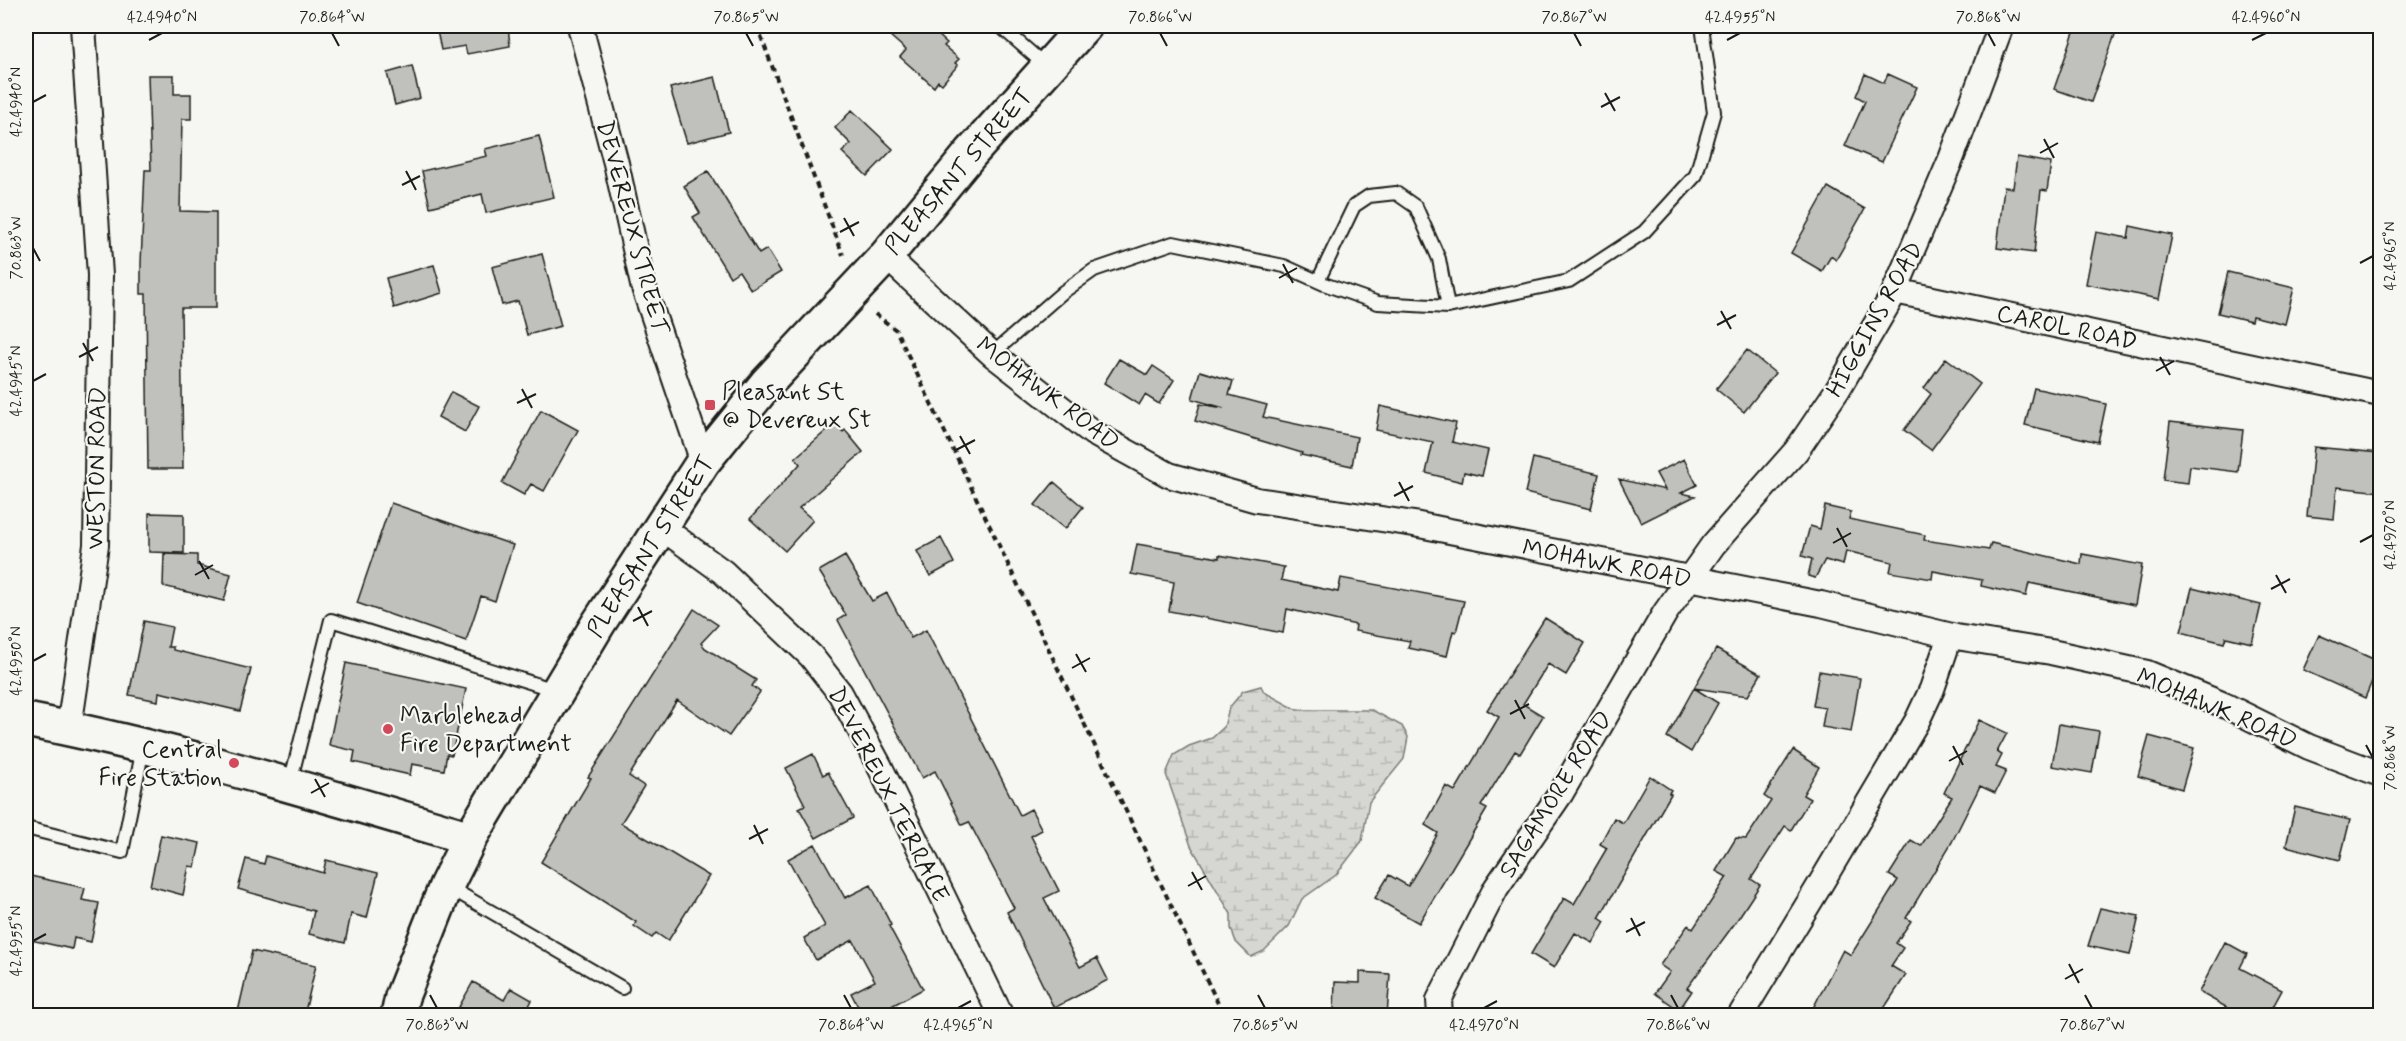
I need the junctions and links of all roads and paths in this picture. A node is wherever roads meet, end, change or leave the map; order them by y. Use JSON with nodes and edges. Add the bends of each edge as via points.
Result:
{"nodes":[{"id":1,"x":83,"y":26,"type":"edge"},
{"id":2,"x":580,"y":26,"type":"edge"},
{"id":3,"x":757,"y":26,"type":"edge"},
{"id":4,"x":1000,"y":26,"type":"edge"},
{"id":5,"x":1085,"y":26,"type":"edge"},
{"id":6,"x":1702,"y":26,"type":"edge"},
{"id":7,"x":2001,"y":26,"type":"edge"},
{"id":8,"x":1047,"y":67,"type":"junction"},
{"id":9,"x":886,"y":256,"type":"junction"},
{"id":10,"x":861,"y":280,"type":"junction"},
{"id":11,"x":1318,"y":281,"type":"junction"},
{"id":12,"x":1895,"y":291,"type":"junction"},
{"id":13,"x":1448,"y":307,"type":"junction"},
{"id":14,"x":992,"y":354,"type":"junction"},
{"id":15,"x":2380,"y":394,"type":"edge"},
{"id":16,"x":703,"y":462,"type":"junction"},
{"id":17,"x":661,"y":527,"type":"junction"},
{"id":18,"x":1688,"y":579,"type":"junction"},
{"id":19,"x":1950,"y":636,"type":"junction"},
{"id":20,"x":559,"y":691,"type":"junction"},
{"id":21,"x":26,"y":720,"type":"edge"},
{"id":22,"x":69,"y":728,"type":"junction"},
{"id":23,"x":143,"y":748,"type":"junction"},
{"id":24,"x":2380,"y":774,"type":"edge"},
{"id":25,"x":290,"y":785,"type":"junction"},
{"id":26,"x":26,"y":828,"type":"edge"},
{"id":27,"x":470,"y":838,"type":"junction"},
{"id":28,"x":446,"y":886,"type":"junction"},
{"id":29,"x":622,"y":988,"type":"dead end"},
{"id":30,"x":398,"y":1016,"type":"edge"},
{"id":31,"x":1001,"y":1016,"type":"edge"},
{"id":32,"x":1224,"y":1016,"type":"edge"},
{"id":33,"x":1440,"y":1016,"type":"edge"},
{"id":34,"x":1740,"y":1016,"type":"edge"}],
"edges":[{"from":1,"to":22,"type":"street","name":"WESTON ROAD","via":[[100,275],[96,534]]},
{"from":2,"to":16,"type":"street","name":"DEVEREUX STREET","via":[[643,285]]},
{"from":3,"to":10,"type":"path","via":[[843,256]]},
{"from":4,"to":8,"type":"lane"},
{"from":5,"to":8,"type":"main road","name":"PLEASANT STREET"},
{"from":6,"to":13,"type":"lane","via":[[1714,112],[1696,175],[1644,232],[1569,281]]},
{"from":7,"to":12,"type":"street","name":"HIGGINS ROAD"},
{"from":8,"to":9,"type":"main road","name":"PLEASANT STREET"},
{"from":9,"to":10,"type":"main road","name":"PLEASANT STREET"},
{"from":9,"to":14,"type":"street","name":"MOHAWK ROAD"},
{"from":10,"to":16,"type":"main road","name":"PLEASANT STREET","via":[[766,384]]},
{"from":10,"to":32,"type":"path","via":[[875,313],[896,330]]},
{"from":11,"to":13,"type":"lane","via":[[1378,303]]},
{"from":11,"to":13,"type":"lane","via":[[1354,207],[1369,196],[1395,193],[1416,207],[1439,259]]},
{"from":11,"to":14,"type":"lane","via":[[1284,266],[1173,243],[1094,270]]},
{"from":12,"to":15,"type":"street","name":"CAROL ROAD"},
{"from":12,"to":18,"type":"street","name":"HIGGINS ROAD","via":[[1796,451]]},
{"from":14,"to":18,"type":"street","name":"MOHAWK ROAD","via":[[1093,433],[1169,475],[1257,500],[1414,525]]},
{"from":16,"to":17,"type":"main road","name":"PLEASANT STREET"},
{"from":17,"to":20,"type":"main road","name":"PLEASANT STREET"},
{"from":17,"to":31,"type":"street","name":"DEVEREUX TERRACE","via":[[723,573],[811,656],[840,693]]},
{"from":18,"to":19,"type":"street","name":"MOHAWK ROAD","via":[[1821,604]]},
{"from":18,"to":33,"type":"street","name":"SAGAMORE ROAD","via":[[1562,793],[1496,888],[1439,1000]]},
{"from":19,"to":24,"type":"street","name":"MOHAWK ROAD","via":[[2147,673],[2309,747]]},
{"from":19,"to":34,"type":"street","via":[[1917,721]]},
{"from":20,"to":25,"type":"lane","via":[[331,620]]},
{"from":20,"to":27,"type":"main road","name":"PLEASANT STREET"},
{"from":21,"to":22,"type":"main road"},
{"from":22,"to":23,"type":"main road"},
{"from":23,"to":25,"type":"main road"},
{"from":23,"to":26,"type":"lane","via":[[122,852]]},
{"from":25,"to":27,"type":"main road"},
{"from":27,"to":28,"type":"main road","name":"PLEASANT STREET"},
{"from":28,"to":29,"type":"lane"},
{"from":28,"to":30,"type":"main road","name":"PLEASANT STREET"}]}
